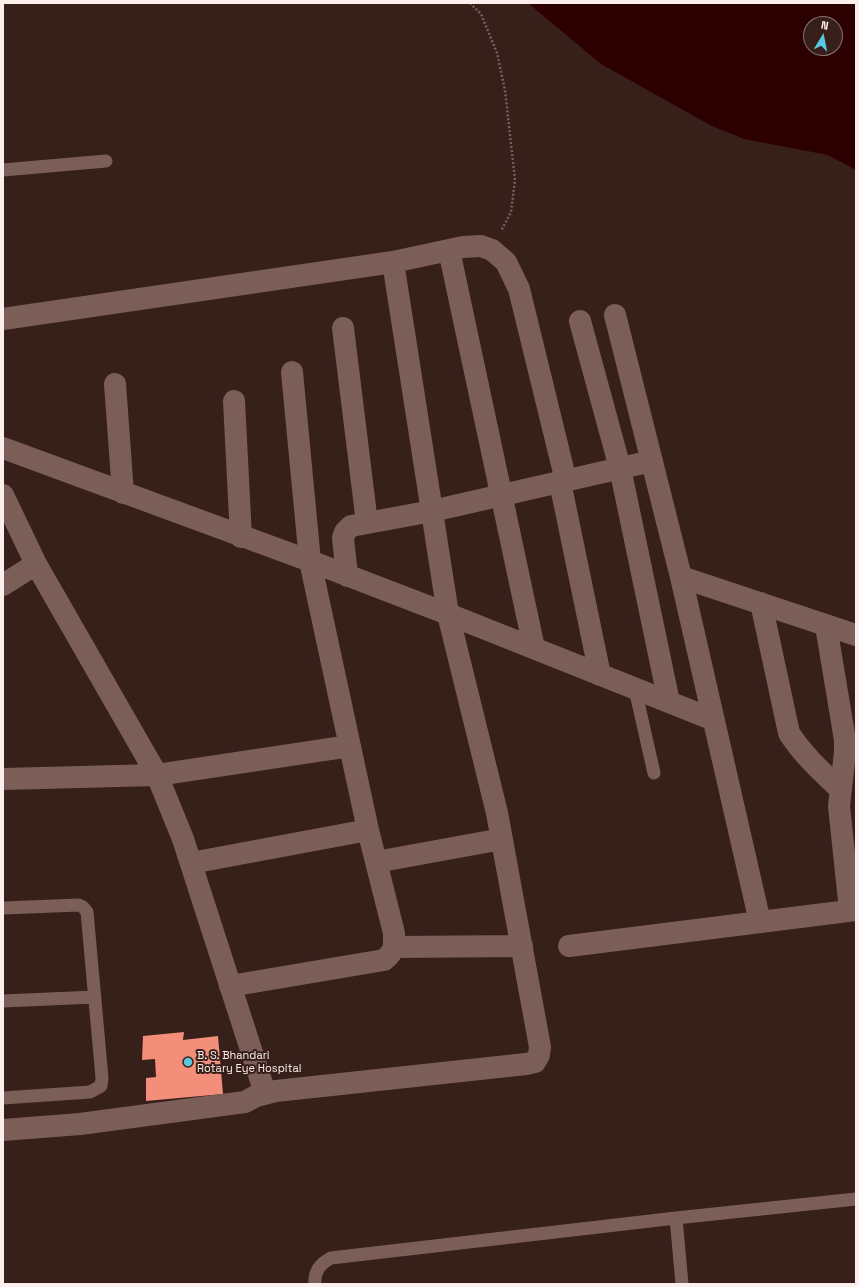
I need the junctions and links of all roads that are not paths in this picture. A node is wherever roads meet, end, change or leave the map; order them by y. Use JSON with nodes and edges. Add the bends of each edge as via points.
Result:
{"nodes":[{"id":1,"x":106,"y":161,"type":"dead end"},
{"id":2,"x":3,"y":170,"type":"edge"},
{"id":3,"x":449,"y":250,"type":"junction"},
{"id":4,"x":393,"y":262,"type":"junction"},
{"id":5,"x":614,"y":315,"type":"dead end"},
{"id":6,"x":3,"y":319,"type":"edge"},
{"id":7,"x":580,"y":321,"type":"dead end"},
{"id":8,"x":343,"y":328,"type":"dead end"},
{"id":9,"x":292,"y":372,"type":"dead end"},
{"id":10,"x":115,"y":384,"type":"dead end"},
{"id":11,"x":234,"y":401,"type":"dead end"},
{"id":12,"x":3,"y":448,"type":"edge"},
{"id":13,"x":652,"y":461,"type":"junction"},
{"id":14,"x":620,"y":468,"type":"junction"},
{"id":15,"x":563,"y":481,"type":"junction"},
{"id":16,"x":123,"y":493,"type":"junction"},
{"id":17,"x":3,"y":495,"type":"edge"},
{"id":18,"x":502,"y":495,"type":"junction"},
{"id":19,"x":432,"y":511,"type":"junction"},
{"id":20,"x":367,"y":523,"type":"junction"},
{"id":21,"x":241,"y":537,"type":"junction"},
{"id":22,"x":310,"y":561,"type":"junction"},
{"id":23,"x":36,"y":564,"type":"junction"},
{"id":24,"x":347,"y":576,"type":"junction"},
{"id":25,"x":681,"y":577,"type":"junction"},
{"id":26,"x":3,"y":585,"type":"edge"},
{"id":27,"x":761,"y":604,"type":"junction"},
{"id":28,"x":448,"y":614,"type":"junction"},
{"id":29,"x":826,"y":626,"type":"junction"},
{"id":30,"x":856,"y":636,"type":"edge"},
{"id":31,"x":534,"y":648,"type":"junction"},
{"id":32,"x":600,"y":674,"type":"junction"},
{"id":33,"x":635,"y":689,"type":"junction"},
{"id":34,"x":669,"y":702,"type":"junction"},
{"id":35,"x":714,"y":720,"type":"junction"},
{"id":36,"x":350,"y":746,"type":"junction"},
{"id":37,"x":654,"y":773,"type":"dead end"},
{"id":38,"x":157,"y":775,"type":"junction"},
{"id":39,"x":3,"y":779,"type":"edge"},
{"id":40,"x":841,"y":790,"type":"junction"},
{"id":41,"x":368,"y":830,"type":"junction"},
{"id":42,"x":502,"y":839,"type":"junction"},
{"id":43,"x":376,"y":862,"type":"junction"},
{"id":44,"x":191,"y":863,"type":"junction"},
{"id":45,"x":3,"y":908,"type":"edge"},
{"id":46,"x":853,"y":910,"type":"edge"},
{"id":47,"x":760,"y":922,"type":"junction"},
{"id":48,"x":522,"y":946,"type":"junction"},
{"id":49,"x":569,"y":946,"type":"dead end"},
{"id":50,"x":394,"y":947,"type":"junction"},
{"id":51,"x":230,"y":986,"type":"junction"},
{"id":52,"x":95,"y":997,"type":"junction"},
{"id":53,"x":3,"y":1001,"type":"edge"},
{"id":54,"x":265,"y":1093,"type":"junction"},
{"id":55,"x":3,"y":1098,"type":"edge"},
{"id":56,"x":3,"y":1130,"type":"edge"},
{"id":57,"x":856,"y":1199,"type":"edge"},
{"id":58,"x":676,"y":1218,"type":"junction"},
{"id":59,"x":315,"y":1284,"type":"edge"},
{"id":60,"x":682,"y":1284,"type":"edge"}],
"edges":[{"from":1,"to":2,"type":"lane"},
{"from":3,"to":4,"type":"street"},
{"from":3,"to":15,"type":"street","via":[[481,246],[492,250],[506,262],[519,289]]},
{"from":3,"to":18,"type":"street"},
{"from":4,"to":6,"type":"street"},
{"from":4,"to":19,"type":"street"},
{"from":5,"to":13,"type":"street"},
{"from":7,"to":14,"type":"street"},
{"from":8,"to":20,"type":"street"},
{"from":9,"to":22,"type":"street"},
{"from":10,"to":16,"type":"street"},
{"from":11,"to":21,"type":"street"},
{"from":12,"to":16,"type":"street"},
{"from":13,"to":14,"type":"street"},
{"from":13,"to":25,"type":"street"},
{"from":14,"to":15,"type":"street"},
{"from":14,"to":34,"type":"street"},
{"from":15,"to":18,"type":"street"},
{"from":15,"to":32,"type":"street"},
{"from":16,"to":21,"type":"street"},
{"from":17,"to":23,"type":"street"},
{"from":18,"to":19,"type":"street"},
{"from":18,"to":31,"type":"street"},
{"from":19,"to":20,"type":"street"},
{"from":19,"to":28,"type":"street"},
{"from":20,"to":24,"type":"street","via":[[351,526],[345,532],[343,538]]},
{"from":21,"to":22,"type":"street"},
{"from":22,"to":24,"type":"street"},
{"from":22,"to":36,"type":"street"},
{"from":23,"to":26,"type":"street"},
{"from":23,"to":38,"type":"street"},
{"from":24,"to":28,"type":"street"},
{"from":25,"to":27,"type":"street"},
{"from":25,"to":35,"type":"street"},
{"from":27,"to":29,"type":"street"},
{"from":27,"to":40,"type":"street","via":[[789,733],[796,745]]},
{"from":28,"to":31,"type":"street"},
{"from":28,"to":42,"type":"street"},
{"from":29,"to":30,"type":"street"},
{"from":29,"to":40,"type":"street","via":[[845,740]]},
{"from":31,"to":32,"type":"street"},
{"from":32,"to":33,"type":"street"},
{"from":33,"to":34,"type":"street"},
{"from":33,"to":37,"type":"lane"},
{"from":34,"to":35,"type":"street"},
{"from":35,"to":47,"type":"street"},
{"from":36,"to":38,"type":"street"},
{"from":36,"to":41,"type":"street"},
{"from":38,"to":39,"type":"street"},
{"from":38,"to":44,"type":"street"},
{"from":40,"to":46,"type":"street","via":[[839,819]]},
{"from":41,"to":43,"type":"street"},
{"from":41,"to":44,"type":"street"},
{"from":42,"to":43,"type":"street"},
{"from":42,"to":48,"type":"street"},
{"from":43,"to":50,"type":"street","via":[[394,933]]},
{"from":44,"to":51,"type":"street"},
{"from":45,"to":52,"type":"lane","via":[[79,905],[83,907],[87,912]]},
{"from":46,"to":47,"type":"street"},
{"from":47,"to":49,"type":"street"},
{"from":48,"to":50,"type":"street"},
{"from":48,"to":54,"type":"street","via":[[540,1047],[535,1062]]},
{"from":50,"to":51,"type":"street","via":[[391,955],[384,960]]},
{"from":51,"to":54,"type":"street"},
{"from":52,"to":53,"type":"lane"},
{"from":52,"to":55,"type":"lane","via":[[101,1086],[90,1092]]},
{"from":54,"to":56,"type":"street","via":[[245,1102],[80,1124]]},
{"from":57,"to":58,"type":"lane"},
{"from":58,"to":59,"type":"lane","via":[[331,1258],[320,1264],[314,1278]]},
{"from":58,"to":60,"type":"lane"}]}
